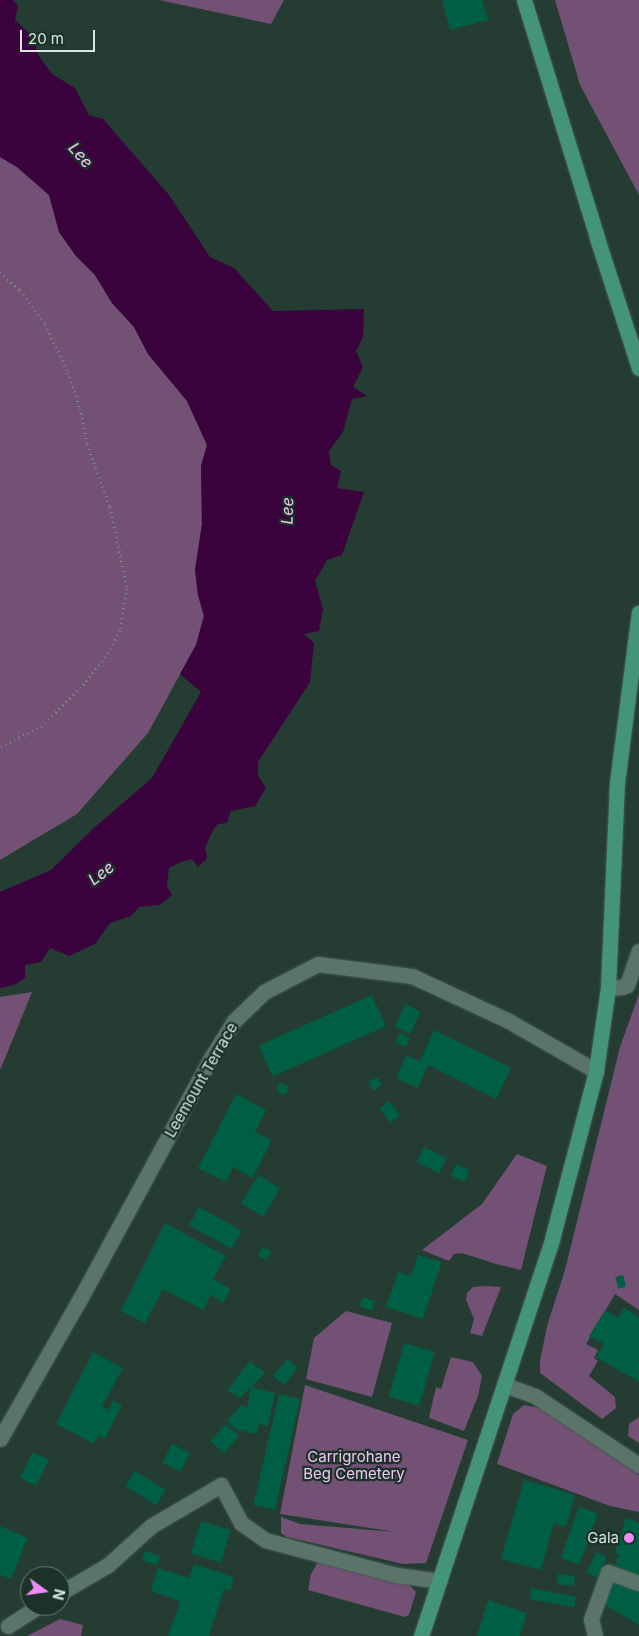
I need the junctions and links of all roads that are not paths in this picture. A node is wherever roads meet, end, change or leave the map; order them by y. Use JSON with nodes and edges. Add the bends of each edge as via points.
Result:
{"nodes":[{"id":1,"x":524,"y":0,"type":"edge"},
{"id":2,"x":639,"y":368,"type":"edge"},
{"id":3,"x":639,"y":612,"type":"edge"},
{"id":4,"x":639,"y":951,"type":"edge"},
{"id":5,"x":608,"y":988,"type":"junction"},
{"id":6,"x":596,"y":1071,"type":"junction"},
{"id":7,"x":505,"y":1385,"type":"junction"},
{"id":8,"x":0,"y":1439,"type":"edge"},
{"id":9,"x":639,"y":1465,"type":"edge"},
{"id":10,"x":440,"y":1580,"type":"junction"},
{"id":11,"x":639,"y":1583,"type":"edge"},
{"id":12,"x":70,"y":1587,"type":"edge"},
{"id":13,"x":24,"y":1616,"type":"edge"},
{"id":14,"x":8,"y":1626,"type":"dead end"},
{"id":15,"x":421,"y":1636,"type":"edge"},
{"id":16,"x":594,"y":1636,"type":"edge"}],
"edges":[{"from":1,"to":2,"type":"main road"},
{"from":3,"to":5,"type":"main road","via":[[617,783]]},
{"from":4,"to":5,"type":"street","via":[[627,985]]},
{"from":5,"to":6,"type":"main road"},
{"from":6,"to":7,"type":"main road","via":[[552,1239]]},
{"from":6,"to":8,"type":"street","name":"Leemount Terrace","via":[[507,1020],[412,976],[318,964],[264,992],[234,1021],[209,1061]]},
{"from":7,"to":9,"type":"street","via":[[535,1396]]},
{"from":7,"to":10,"type":"main road"},
{"from":10,"to":12,"type":"street","via":[[397,1575],[265,1540],[241,1523],[221,1485],[151,1526],[108,1565]]},
{"from":10,"to":15,"type":"main road"},
{"from":11,"to":16,"type":"street","via":[[608,1572],[591,1619]]},
{"from":13,"to":14,"type":"street"}]}
